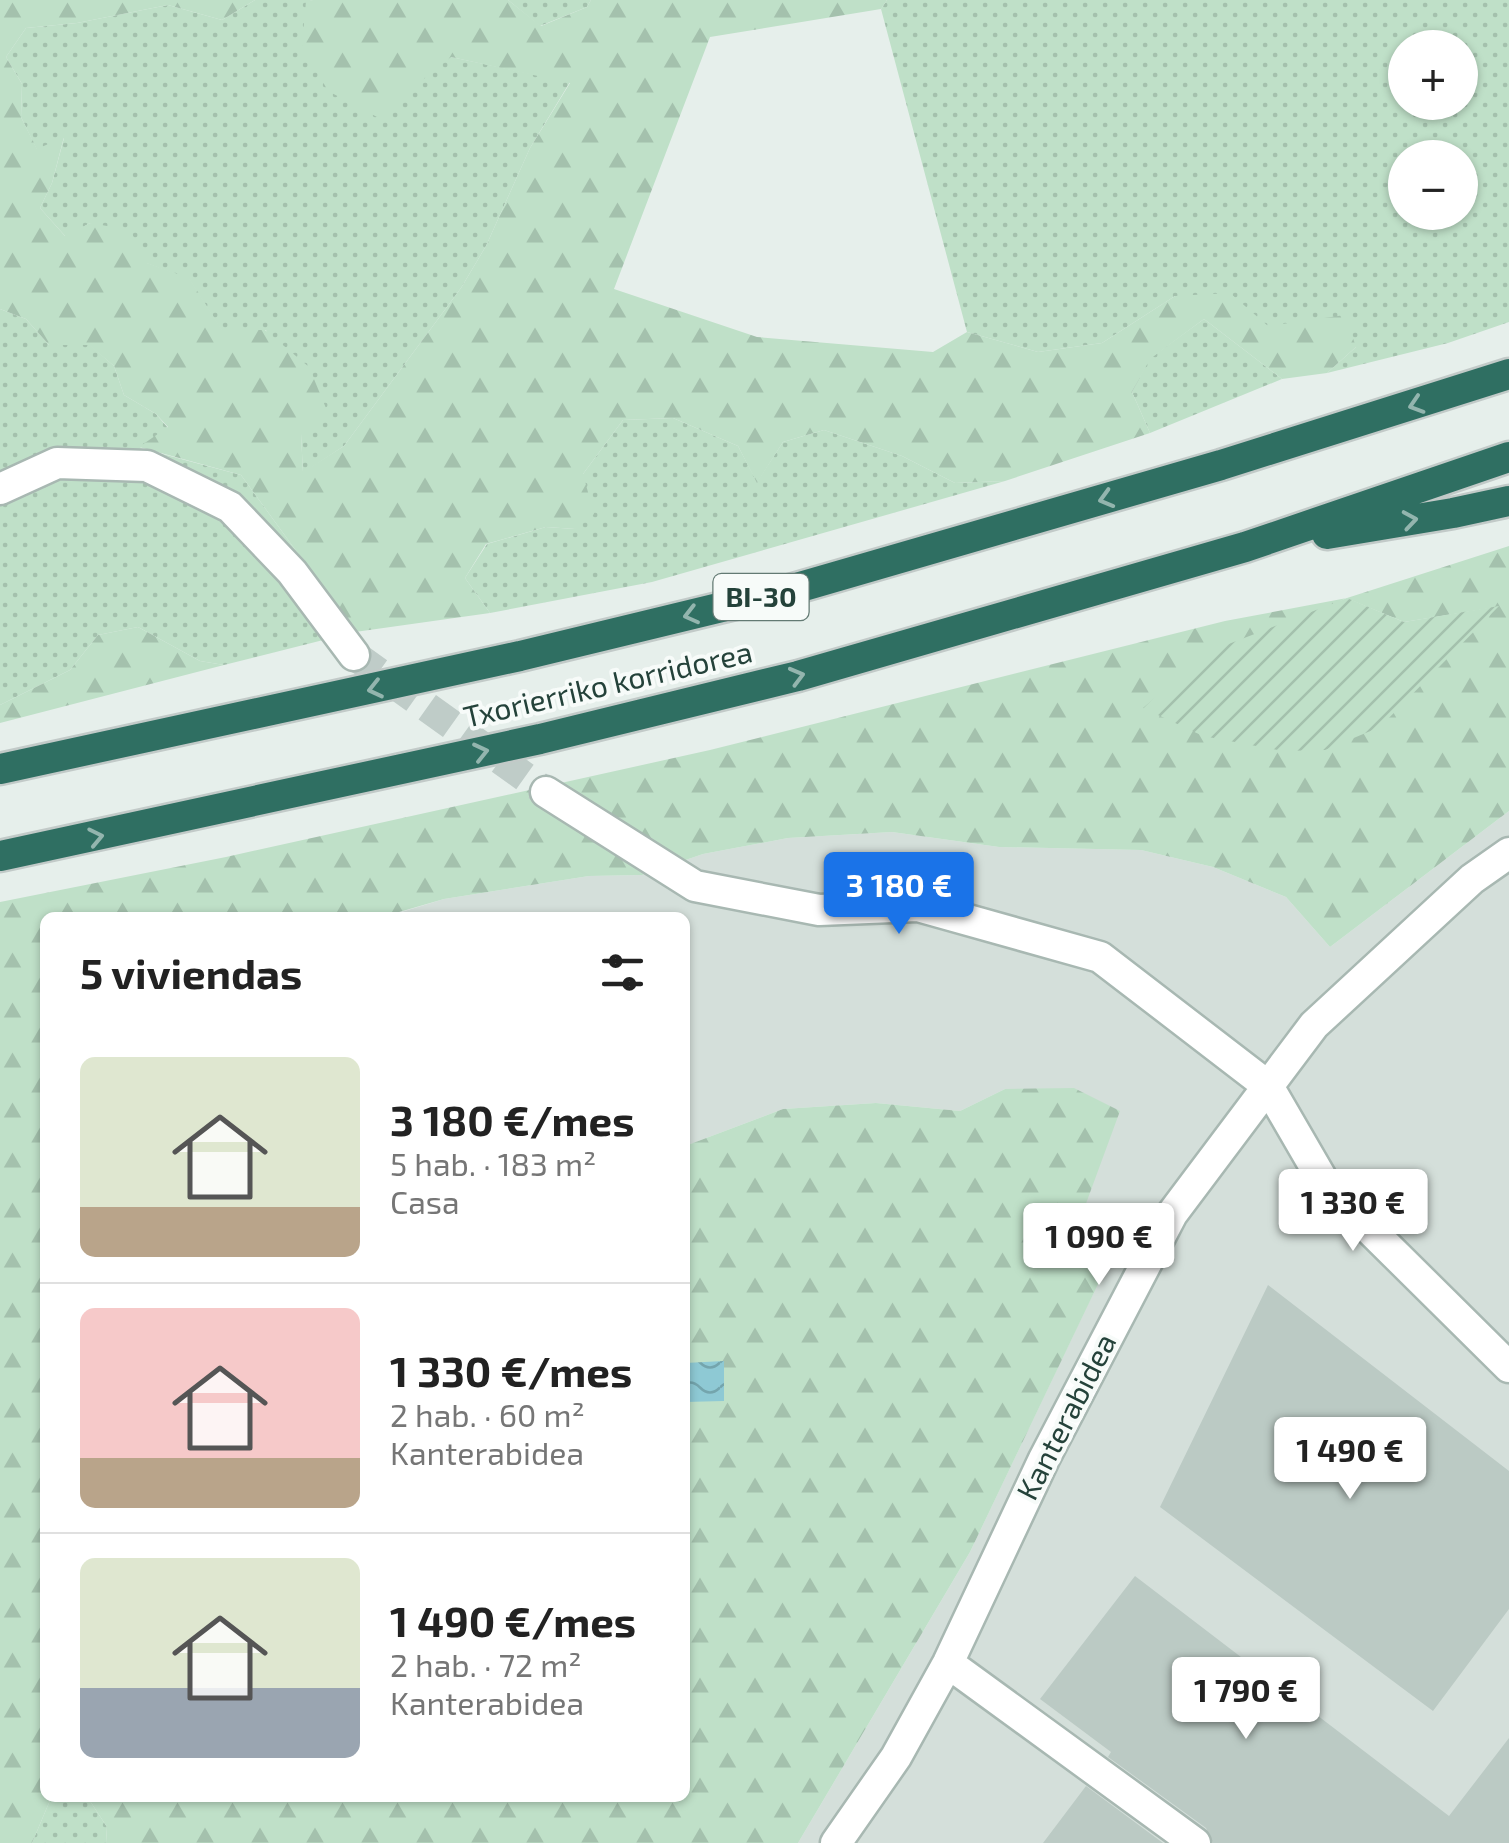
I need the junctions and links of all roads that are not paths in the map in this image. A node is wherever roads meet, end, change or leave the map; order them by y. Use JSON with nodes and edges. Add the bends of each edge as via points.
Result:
{"nodes":[{"id":1,"x":1509,"y":374,"type":"edge"},
{"id":2,"x":1509,"y":457,"type":"edge"},
{"id":3,"x":0,"y":489,"type":"edge"},
{"id":4,"x":1509,"y":500,"type":"edge"},
{"id":5,"x":1245,"y":547,"type":"junction"},
{"id":6,"x":354,"y":655,"type":"tunnel mouth"},
{"id":7,"x":0,"y":769,"type":"edge"},
{"id":8,"x":546,"y":792,"type":"tunnel mouth"},
{"id":9,"x":1509,"y":853,"type":"edge"},
{"id":10,"x":0,"y":856,"type":"edge"},
{"id":11,"x":1268,"y":1086,"type":"junction"},
{"id":12,"x":1509,"y":1367,"type":"edge"},
{"id":13,"x":948,"y":1663,"type":"junction"},
{"id":14,"x":836,"y":1843,"type":"edge"},
{"id":15,"x":1195,"y":1843,"type":"edge"}],
"edges":[{"from":1,"to":7,"type":"highway","name":"Txorierriko korridorea","number":"BI-30","one_way":true,"via":[[776,594]]},
{"from":2,"to":5,"type":"highway","name":"Txorierriko korridorea"},
{"from":3,"to":6,"type":"street","via":[[58,462],[147,466],[230,507],[292,572]]},
{"from":5,"to":4,"type":"highway","one_way":true},
{"from":10,"to":5,"type":"highway","name":"Txorierriko korridorea","one_way":true,"via":[[503,748],[798,676]]},
{"from":8,"to":11,"type":"street","via":[[695,886],[819,910],[918,906],[1100,957]]},
{"from":9,"to":11,"type":"street","name":"Kanterabidea","via":[[1314,1025]]},
{"from":11,"to":12,"type":"street","via":[[1326,1186]]},
{"from":11,"to":13,"type":"street","name":"Kanterabidea","via":[[1172,1214],[1044,1459]]},
{"from":13,"to":14,"type":"street","name":"Kanterabidea","via":[[896,1757]]},
{"from":13,"to":15,"type":"street"}]}
